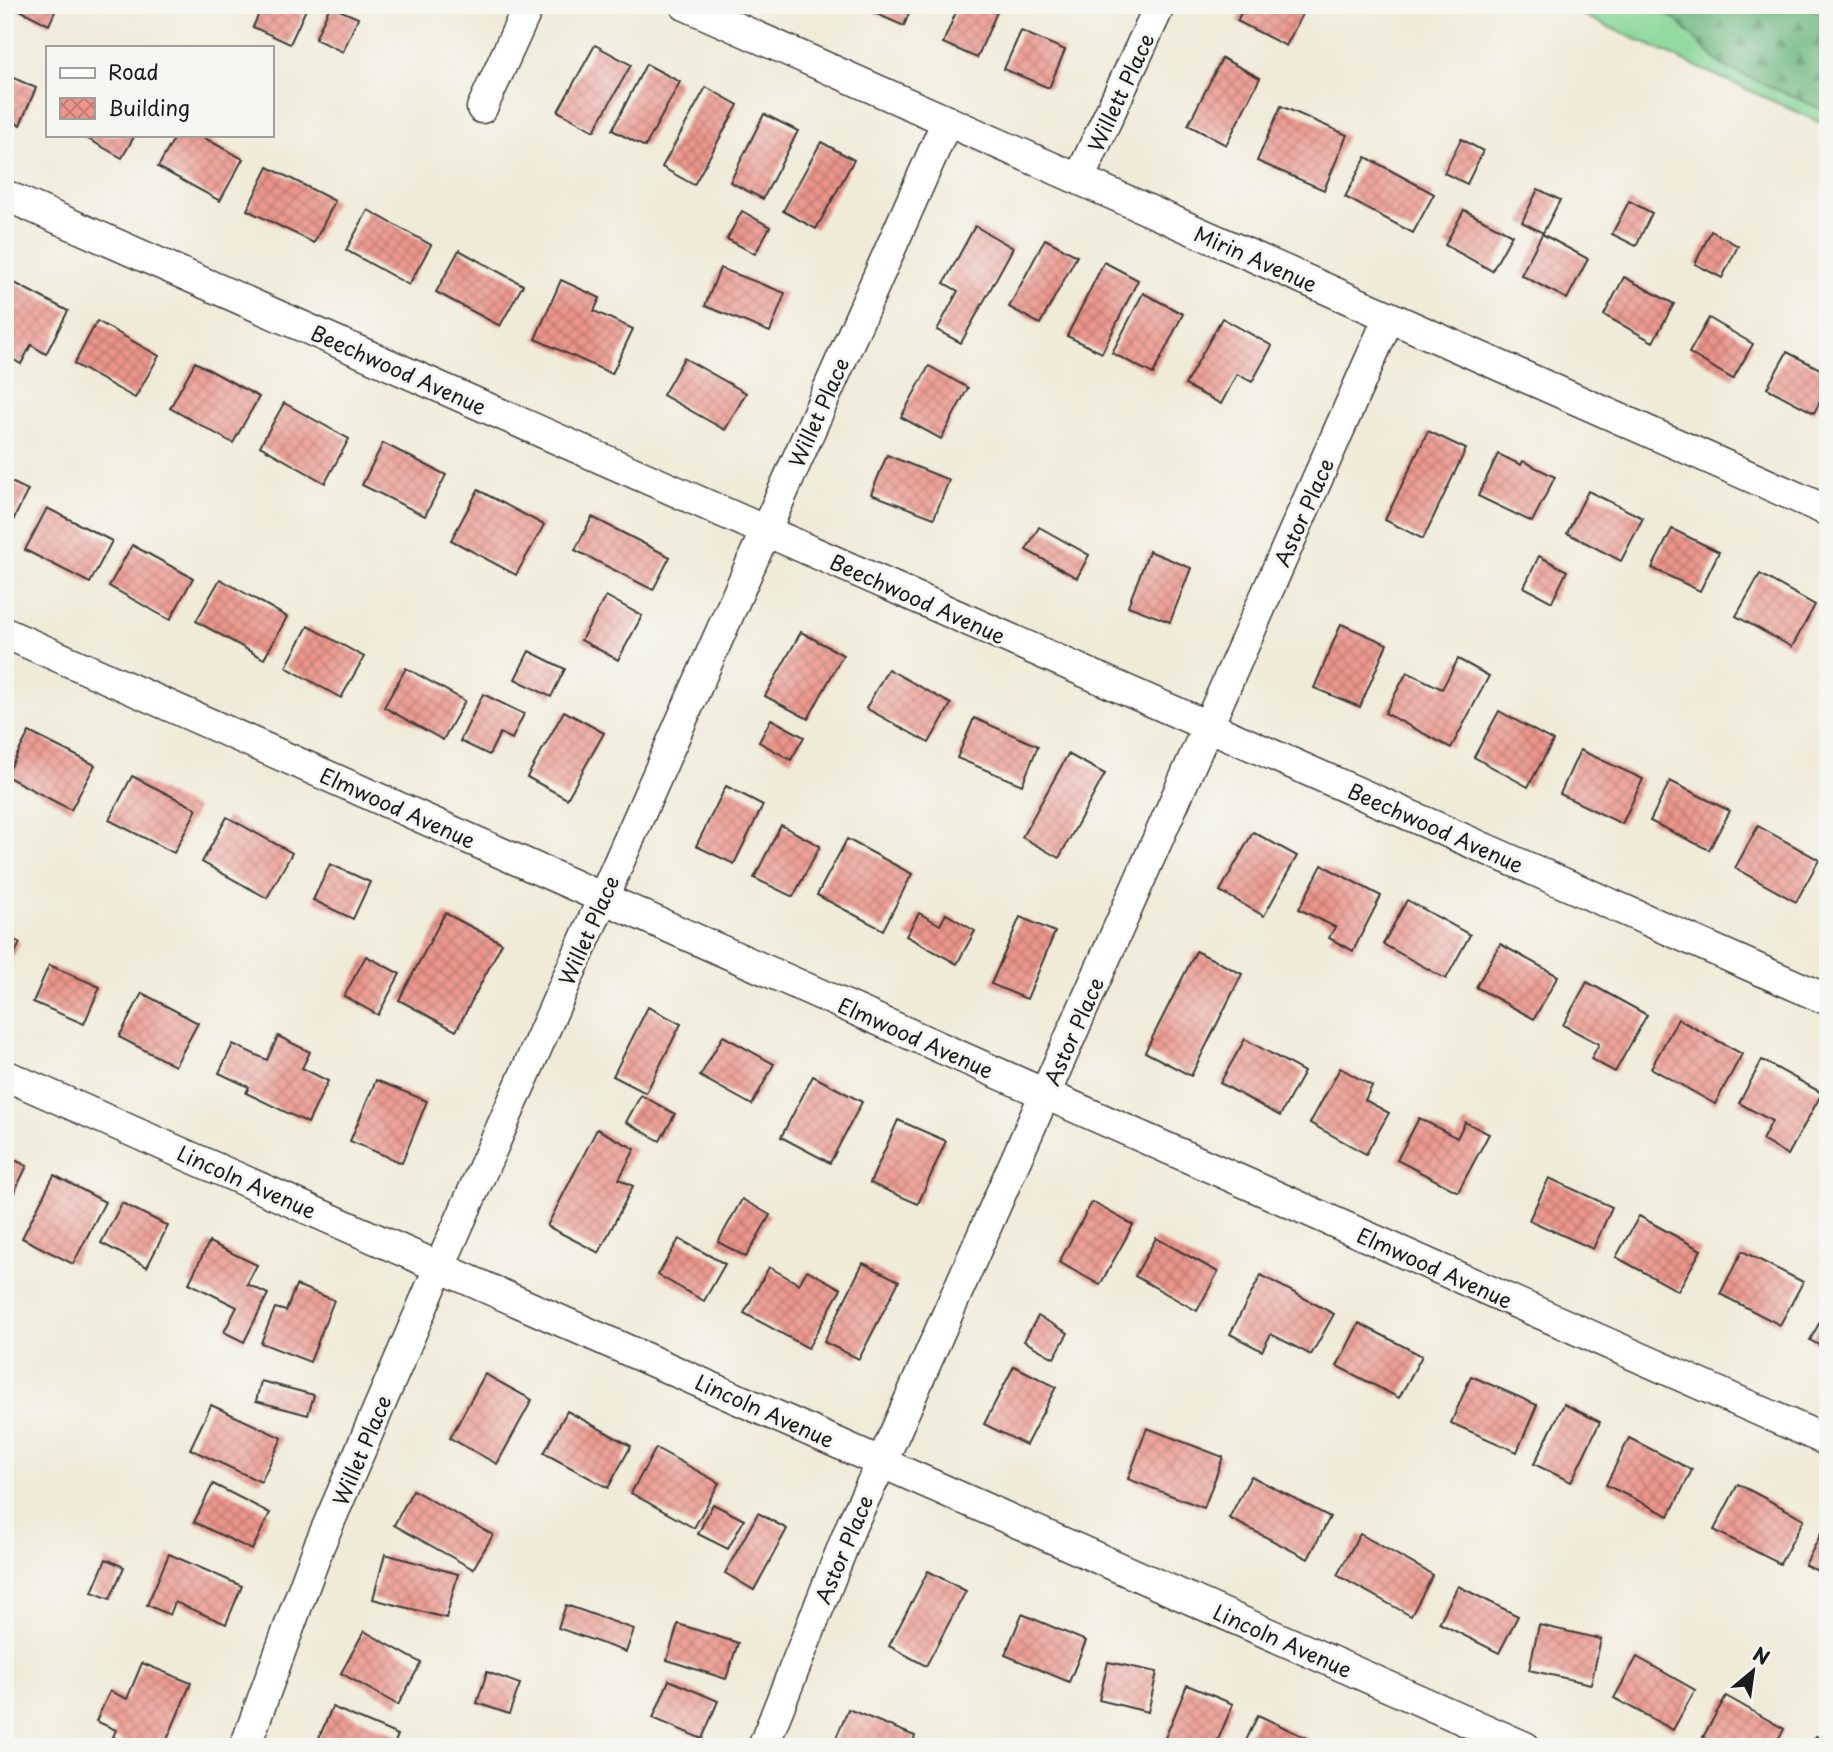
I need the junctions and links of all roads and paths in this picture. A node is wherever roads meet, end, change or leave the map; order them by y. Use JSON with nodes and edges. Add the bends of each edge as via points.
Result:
{"nodes":[{"id":1,"x":528,"y":5,"type":"edge"},
{"id":2,"x":685,"y":5,"type":"edge"},
{"id":3,"x":1160,"y":5,"type":"edge"},
{"id":4,"x":482,"y":108,"type":"dead end"},
{"id":5,"x":947,"y":121,"type":"junction"},
{"id":6,"x":1079,"y":179,"type":"junction"},
{"id":7,"x":7,"y":196,"type":"dead end"},
{"id":8,"x":1389,"y":317,"type":"junction"},
{"id":9,"x":1828,"y":511,"type":"edge"},
{"id":10,"x":765,"y":530,"type":"junction"},
{"id":11,"x":5,"y":633,"type":"edge"},
{"id":12,"x":1208,"y":726,"type":"junction"},
{"id":13,"x":603,"y":898,"type":"junction"},
{"id":14,"x":1828,"y":1000,"type":"edge"},
{"id":15,"x":5,"y":1075,"type":"edge"},
{"id":16,"x":1045,"y":1094,"type":"junction"},
{"id":17,"x":440,"y":1266,"type":"junction"},
{"id":18,"x":1828,"y":1441,"type":"edge"},
{"id":19,"x":882,"y":1462,"type":"junction"},
{"id":20,"x":245,"y":1747,"type":"edge"},
{"id":21,"x":763,"y":1747,"type":"edge"},
{"id":22,"x":1525,"y":1747,"type":"edge"}],
"edges":[{"from":1,"to":4,"type":"street"},
{"from":2,"to":5,"type":"street","name":"Mirin Avenue"},
{"from":3,"to":6,"type":"street","name":"Willett Place"},
{"from":5,"to":6,"type":"street","name":"Mirin Avenue"},
{"from":5,"to":10,"type":"street","name":"Willet Place"},
{"from":6,"to":8,"type":"street","name":"Mirin Avenue"},
{"from":7,"to":10,"type":"street","name":"Beechwood Avenue"},
{"from":8,"to":9,"type":"street","name":"Mirin Avenue"},
{"from":8,"to":12,"type":"street","name":"Astor Place"},
{"from":10,"to":12,"type":"street","name":"Beechwood Avenue"},
{"from":10,"to":13,"type":"street","name":"Willet Place"},
{"from":11,"to":13,"type":"street","name":"Elmwood Avenue"},
{"from":12,"to":14,"type":"street","name":"Beechwood Avenue"},
{"from":12,"to":16,"type":"street","name":"Astor Place"},
{"from":13,"to":16,"type":"street","name":"Elmwood Avenue"},
{"from":13,"to":17,"type":"street","name":"Willet Place"},
{"from":15,"to":17,"type":"street","name":"Lincoln Avenue"},
{"from":16,"to":18,"type":"street","name":"Elmwood Avenue"},
{"from":16,"to":19,"type":"street","name":"Astor Place"},
{"from":17,"to":19,"type":"street","name":"Lincoln Avenue"},
{"from":17,"to":20,"type":"street","name":"Willet Place","via":[[319,1546]]},
{"from":19,"to":21,"type":"street","name":"Astor Place","via":[[852,1524]]},
{"from":19,"to":22,"type":"street","name":"Lincoln Avenue"}]}
